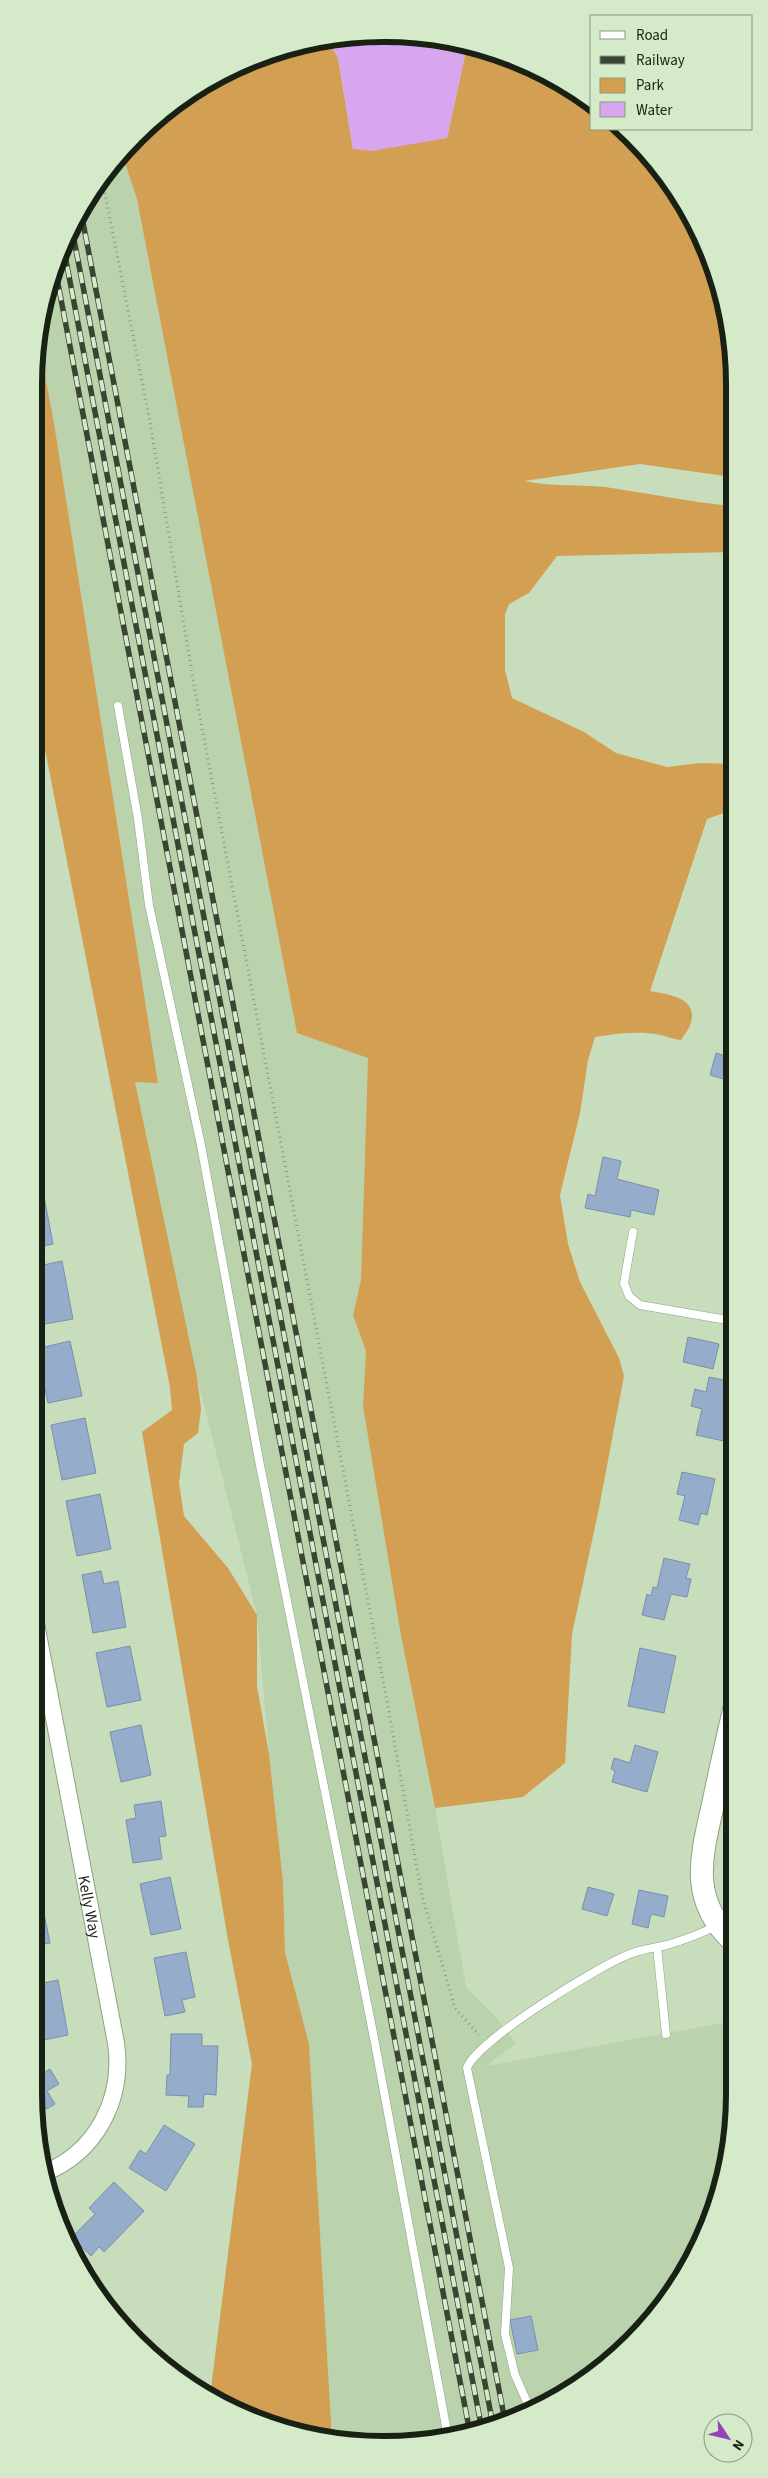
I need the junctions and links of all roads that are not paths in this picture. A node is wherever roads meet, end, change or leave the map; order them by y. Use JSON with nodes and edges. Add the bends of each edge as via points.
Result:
{"nodes":[{"id":1,"x":118,"y":706,"type":"dead end"},
{"id":2,"x":633,"y":1232,"type":"dead end"},
{"id":3,"x":726,"y":1320,"type":"edge"},
{"id":4,"x":42,"y":1655,"type":"edge"},
{"id":5,"x":726,"y":1748,"type":"edge"},
{"id":6,"x":718,"y":1925,"type":"junction"},
{"id":7,"x":726,"y":1934,"type":"edge"},
{"id":8,"x":657,"y":1946,"type":"junction"},
{"id":9,"x":666,"y":2034,"type":"dead end"},
{"id":10,"x":51,"y":2169,"type":"edge"},
{"id":11,"x":528,"y":2404,"type":"edge"},
{"id":12,"x":447,"y":2430,"type":"edge"}],
"edges":[{"from":1,"to":12,"type":"lane","via":[[149,904],[201,1144]]},
{"from":2,"to":3,"type":"lane","via":[[624,1283],[629,1296],[640,1305]]},
{"from":4,"to":10,"type":"street","name":"Kelly Way","via":[[118,2065],[112,2099],[98,2130],[75,2155]]},
{"from":5,"to":6,"type":"street","via":[[701,1867],[704,1895]]},
{"from":6,"to":7,"type":"street"},
{"from":6,"to":8,"type":"lane","via":[[696,1936]]},
{"from":8,"to":9,"type":"lane"},
{"from":8,"to":11,"type":"lane","via":[[630,1954],[596,1971],[487,2042],[470,2059],[467,2068],[509,2268],[505,2334],[515,2374]]}]}
